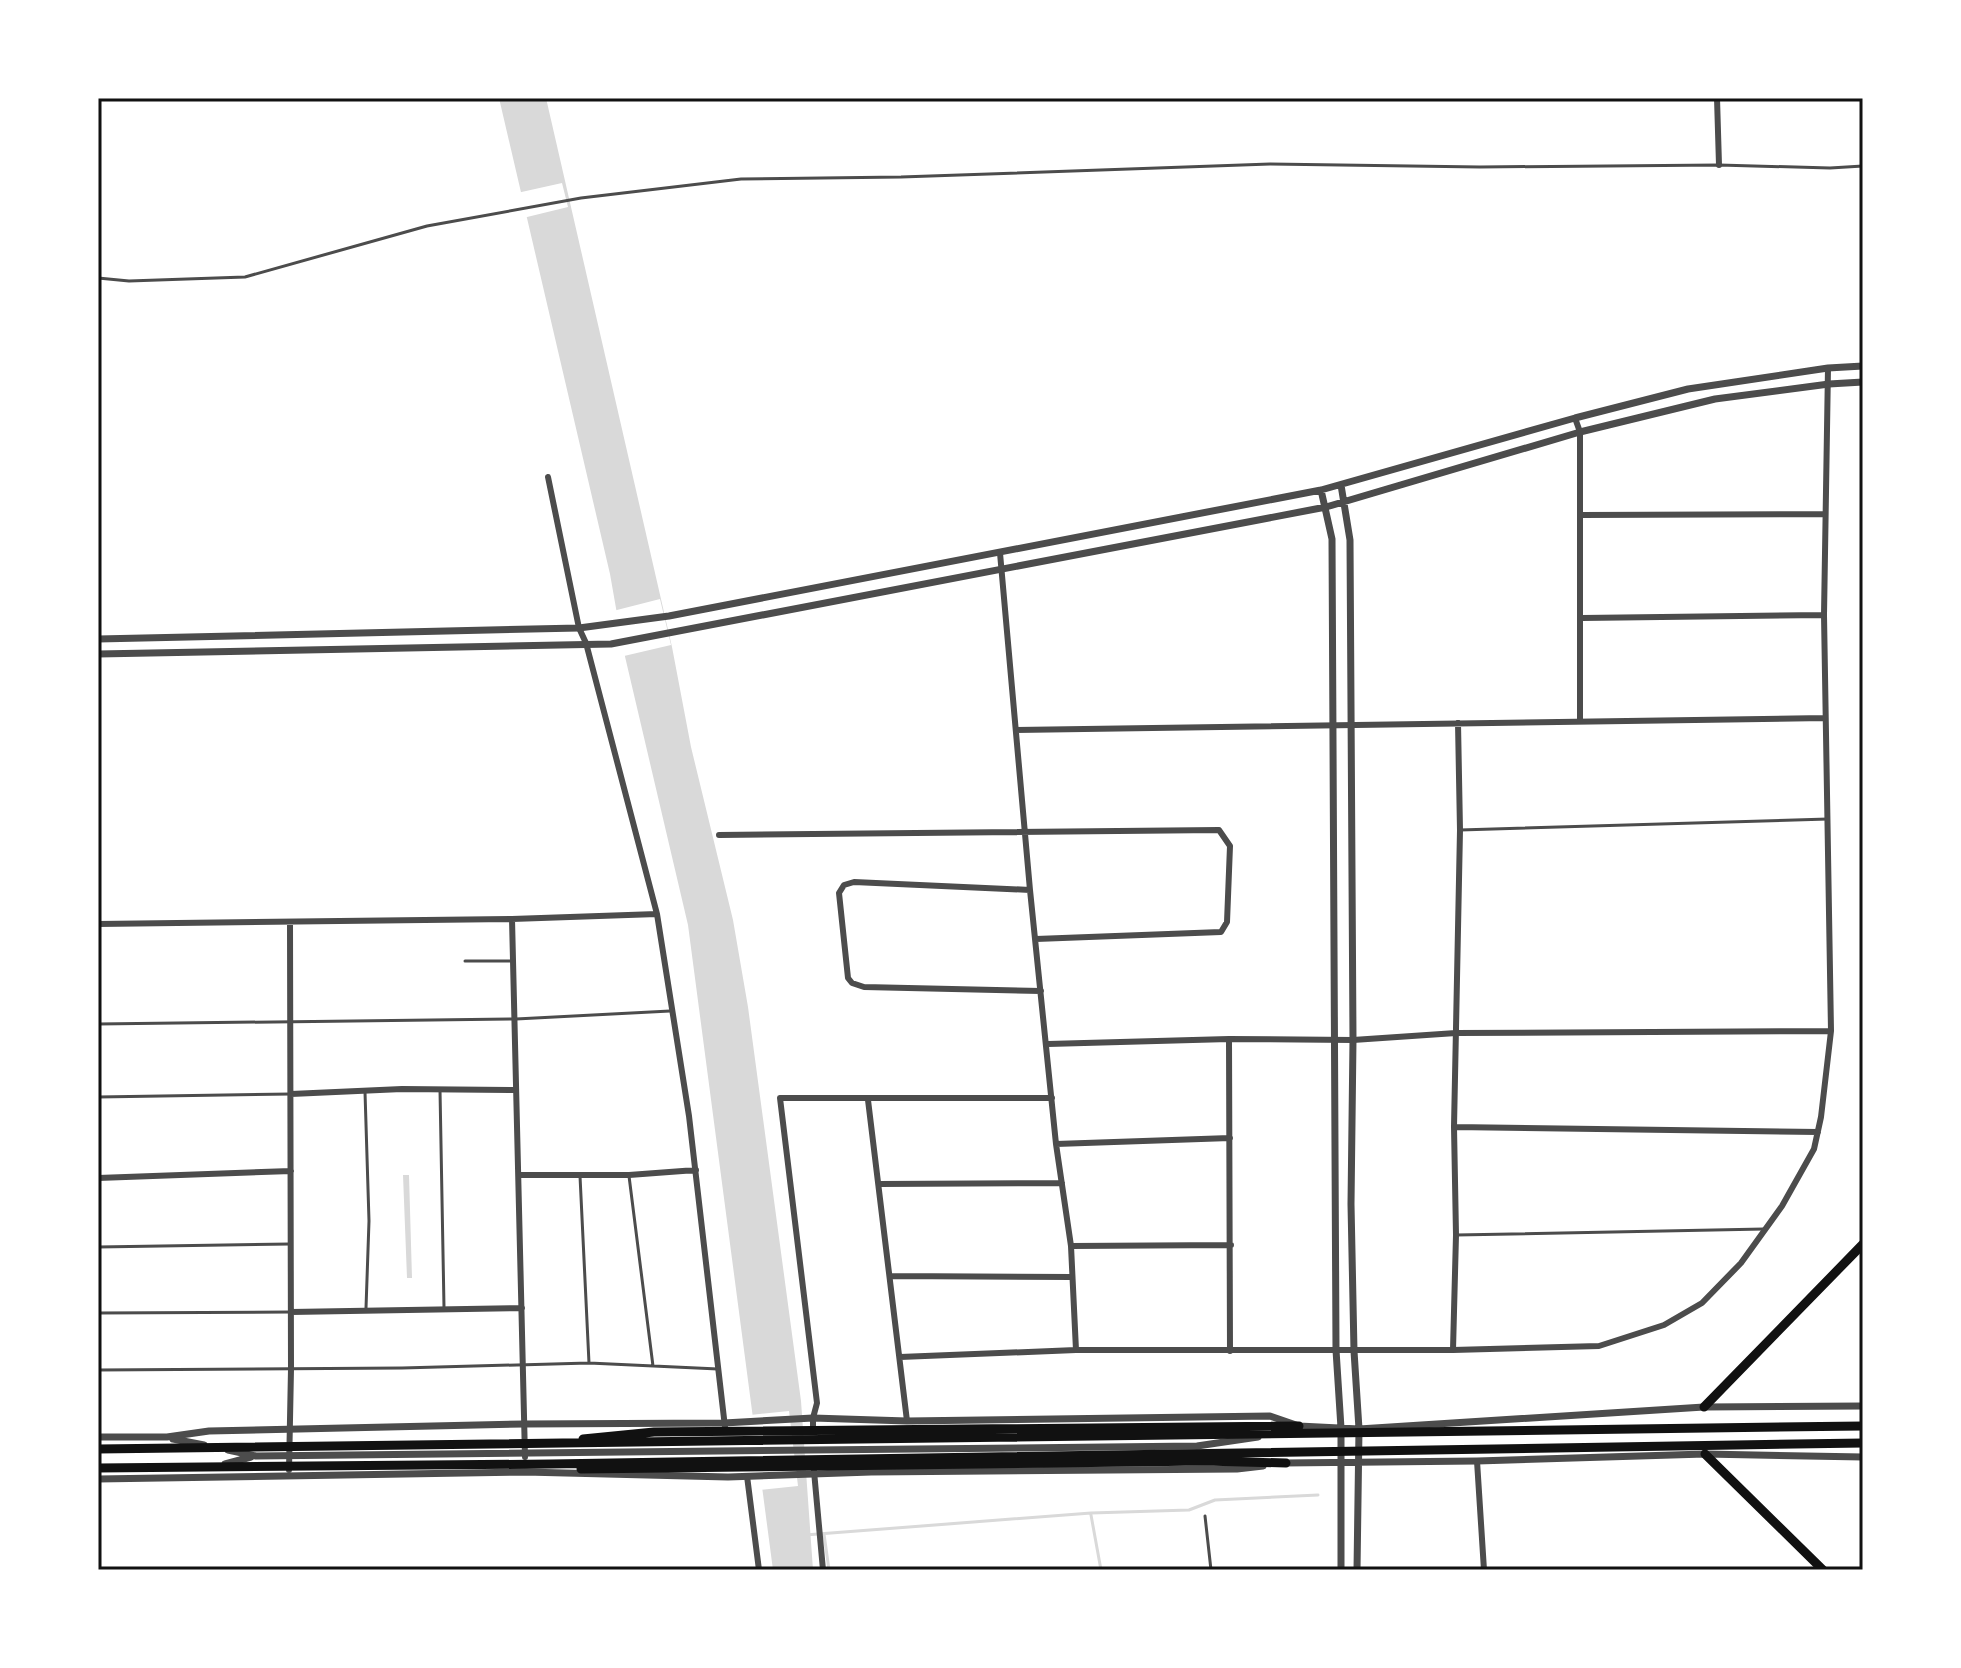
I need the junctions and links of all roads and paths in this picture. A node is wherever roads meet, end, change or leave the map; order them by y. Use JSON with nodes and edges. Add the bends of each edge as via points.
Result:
{"nodes":[{"id":1,"x":1717,"y":98,"type":"edge"},
{"id":2,"x":1719,"y":165,"type":"junction"},
{"id":3,"x":1863,"y":166,"type":"edge"},
{"id":4,"x":98,"y":278,"type":"edge"},
{"id":5,"x":1863,"y":366,"type":"edge"},
{"id":6,"x":1828,"y":368,"type":"junction"},
{"id":7,"x":1863,"y":382,"type":"edge"},
{"id":8,"x":1829,"y":384,"type":"junction"},
{"id":9,"x":1575,"y":418,"type":"junction"},
{"id":10,"x":1580,"y":432,"type":"junction"},
{"id":11,"x":548,"y":477,"type":"dead end"},
{"id":12,"x":1341,"y":485,"type":"junction"},
{"id":13,"x":1321,"y":490,"type":"junction"},
{"id":14,"x":1344,"y":502,"type":"junction"},
{"id":15,"x":1326,"y":507,"type":"junction"},
{"id":16,"x":1824,"y":514,"type":"junction"},
{"id":17,"x":1582,"y":515,"type":"junction"},
{"id":18,"x":1000,"y":553,"type":"junction"},
{"id":19,"x":1002,"y":569,"type":"junction"},
{"id":20,"x":1824,"y":615,"type":"junction"},
{"id":21,"x":1582,"y":618,"type":"junction"},
{"id":22,"x":579,"y":628,"type":"junction"},
{"id":23,"x":98,"y":639,"type":"edge"},
{"id":24,"x":586,"y":643,"type":"junction"},
{"id":25,"x":98,"y":654,"type":"edge"},
{"id":26,"x":1825,"y":718,"type":"junction"},
{"id":27,"x":1580,"y":720,"type":"junction"},
{"id":28,"x":1458,"y":723,"type":"junction"},
{"id":29,"x":1332,"y":725,"type":"junction"},
{"id":30,"x":1349,"y":726,"type":"junction"},
{"id":31,"x":1016,"y":730,"type":"junction"},
{"id":32,"x":1828,"y":819,"type":"junction"},
{"id":33,"x":1460,"y":830,"type":"junction"},
{"id":34,"x":1027,"y":833,"type":"junction"},
{"id":35,"x":719,"y":835,"type":"dead end"},
{"id":36,"x":1030,"y":890,"type":"junction"},
{"id":37,"x":657,"y":914,"type":"junction"},
{"id":38,"x":512,"y":919,"type":"junction"},
{"id":39,"x":290,"y":922,"type":"junction"},
{"id":40,"x":98,"y":924,"type":"edge"},
{"id":41,"x":1036,"y":939,"type":"junction"},
{"id":42,"x":465,"y":961,"type":"dead end"},
{"id":43,"x":515,"y":961,"type":"junction"},
{"id":44,"x":1041,"y":991,"type":"junction"},
{"id":45,"x":674,"y":1011,"type":"junction"},
{"id":46,"x":516,"y":1019,"type":"junction"},
{"id":47,"x":291,"y":1022,"type":"junction"},
{"id":48,"x":98,"y":1024,"type":"edge"},
{"id":49,"x":1831,"y":1031,"type":"junction"},
{"id":50,"x":1456,"y":1033,"type":"junction"},
{"id":51,"x":1229,"y":1039,"type":"junction"},
{"id":52,"x":1336,"y":1039,"type":"junction"},
{"id":53,"x":1353,"y":1040,"type":"junction"},
{"id":54,"x":1048,"y":1044,"type":"junction"},
{"id":55,"x":440,"y":1089,"type":"junction"},
{"id":56,"x":365,"y":1090,"type":"junction"},
{"id":57,"x":516,"y":1090,"type":"junction"},
{"id":58,"x":291,"y":1094,"type":"junction"},
{"id":59,"x":98,"y":1097,"type":"edge"},
{"id":60,"x":1052,"y":1098,"type":"junction"},
{"id":61,"x":868,"y":1100,"type":"junction"},
{"id":62,"x":1454,"y":1127,"type":"junction"},
{"id":63,"x":1818,"y":1132,"type":"junction"},
{"id":64,"x":1230,"y":1138,"type":"junction"},
{"id":65,"x":1056,"y":1144,"type":"junction"},
{"id":66,"x":696,"y":1170,"type":"junction"},
{"id":67,"x":291,"y":1171,"type":"junction"},
{"id":68,"x":519,"y":1175,"type":"junction"},
{"id":69,"x":629,"y":1175,"type":"junction"},
{"id":70,"x":580,"y":1176,"type":"junction"},
{"id":71,"x":98,"y":1178,"type":"edge"},
{"id":72,"x":1062,"y":1183,"type":"junction"},
{"id":73,"x":879,"y":1184,"type":"junction"},
{"id":74,"x":1766,"y":1229,"type":"junction"},
{"id":75,"x":1456,"y":1235,"type":"junction"},
{"id":76,"x":290,"y":1244,"type":"junction"},
{"id":77,"x":1863,"y":1244,"type":"edge"},
{"id":78,"x":1231,"y":1245,"type":"junction"},
{"id":79,"x":1071,"y":1246,"type":"junction"},
{"id":80,"x":98,"y":1247,"type":"edge"},
{"id":81,"x":890,"y":1276,"type":"junction"},
{"id":82,"x":1072,"y":1277,"type":"junction"},
{"id":83,"x":522,"y":1308,"type":"junction"},
{"id":84,"x":444,"y":1311,"type":"junction"},
{"id":85,"x":291,"y":1312,"type":"junction"},
{"id":86,"x":366,"y":1312,"type":"junction"},
{"id":87,"x":98,"y":1313,"type":"edge"},
{"id":88,"x":1076,"y":1350,"type":"junction"},
{"id":89,"x":1336,"y":1350,"type":"junction"},
{"id":90,"x":1453,"y":1350,"type":"junction"},
{"id":91,"x":1230,"y":1351,"type":"junction"},
{"id":92,"x":1354,"y":1351,"type":"junction"},
{"id":93,"x":900,"y":1357,"type":"junction"},
{"id":94,"x":589,"y":1363,"type":"junction"},
{"id":95,"x":523,"y":1365,"type":"junction"},
{"id":96,"x":653,"y":1366,"type":"junction"},
{"id":97,"x":291,"y":1369,"type":"junction"},
{"id":98,"x":718,"y":1369,"type":"junction"},
{"id":99,"x":98,"y":1370,"type":"edge"},
{"id":100,"x":1863,"y":1406,"type":"edge"},
{"id":101,"x":1704,"y":1407,"type":"junction"},
{"id":102,"x":813,"y":1418,"type":"junction"},
{"id":103,"x":907,"y":1421,"type":"junction"},
{"id":104,"x":724,"y":1423,"type":"junction"},
{"id":105,"x":524,"y":1424,"type":"junction"},
{"id":106,"x":1299,"y":1426,"type":"junction"},
{"id":107,"x":1863,"y":1426,"type":"edge"},
{"id":108,"x":1341,"y":1428,"type":"junction"},
{"id":109,"x":290,"y":1429,"type":"junction"},
{"id":110,"x":1359,"y":1429,"type":"junction"},
{"id":111,"x":98,"y":1437,"type":"edge"},
{"id":112,"x":167,"y":1437,"type":"junction"},
{"id":113,"x":1863,"y":1443,"type":"edge"},
{"id":114,"x":547,"y":1445,"type":"junction"},
{"id":115,"x":1197,"y":1446,"type":"junction"},
{"id":116,"x":98,"y":1449,"type":"edge"},
{"id":117,"x":814,"y":1451,"type":"junction"},
{"id":118,"x":726,"y":1453,"type":"junction"},
{"id":119,"x":1705,"y":1454,"type":"junction"},
{"id":120,"x":525,"y":1455,"type":"junction"},
{"id":121,"x":256,"y":1456,"type":"junction"},
{"id":122,"x":290,"y":1456,"type":"junction"},
{"id":123,"x":1863,"y":1457,"type":"edge"},
{"id":124,"x":1477,"y":1461,"type":"junction"},
{"id":125,"x":1286,"y":1463,"type":"junction"},
{"id":126,"x":1342,"y":1463,"type":"junction"},
{"id":127,"x":551,"y":1464,"type":"junction"},
{"id":128,"x":1358,"y":1464,"type":"junction"},
{"id":129,"x":98,"y":1468,"type":"edge"},
{"id":130,"x":525,"y":1472,"type":"junction"},
{"id":131,"x":288,"y":1474,"type":"junction"},
{"id":132,"x":814,"y":1475,"type":"junction"},
{"id":133,"x":747,"y":1476,"type":"junction"},
{"id":134,"x":728,"y":1477,"type":"junction"},
{"id":135,"x":168,"y":1478,"type":"junction"},
{"id":136,"x":98,"y":1479,"type":"edge"},
{"id":137,"x":1205,"y":1516,"type":"dead end"},
{"id":138,"x":759,"y":1570,"type":"edge"},
{"id":139,"x":823,"y":1570,"type":"edge"},
{"id":140,"x":1211,"y":1570,"type":"edge"},
{"id":141,"x":1341,"y":1570,"type":"edge"},
{"id":142,"x":1357,"y":1570,"type":"edge"},
{"id":143,"x":1484,"y":1570,"type":"edge"},
{"id":144,"x":1823,"y":1570,"type":"edge"}],
"edges":[{"from":1,"to":2,"type":"street"},
{"from":2,"to":3,"type":"lane"},
{"from":2,"to":4,"type":"lane","via":[[1270,164],[741,179],[581,198],[427,226],[245,277]]},
{"from":5,"to":6,"type":"street"},
{"from":6,"to":8,"type":"street"},
{"from":6,"to":9,"type":"street","via":[[1688,389]]},
{"from":7,"to":8,"type":"street"},
{"from":8,"to":10,"type":"street","via":[[1715,399]]},
{"from":8,"to":16,"type":"street"},
{"from":9,"to":10,"type":"street"},
{"from":9,"to":12,"type":"street"},
{"from":10,"to":14,"type":"street"},
{"from":10,"to":17,"type":"street"},
{"from":11,"to":22,"type":"street"},
{"from":12,"to":13,"type":"street"},
{"from":12,"to":14,"type":"street"},
{"from":13,"to":15,"type":"street"},
{"from":13,"to":18,"type":"street"},
{"from":14,"to":15,"type":"street"},
{"from":14,"to":30,"type":"street","via":[[1350,540]]},
{"from":15,"to":19,"type":"street"},
{"from":15,"to":29,"type":"street","via":[[1332,539]]},
{"from":16,"to":17,"type":"street"},
{"from":16,"to":20,"type":"street"},
{"from":17,"to":21,"type":"street"},
{"from":18,"to":19,"type":"street"},
{"from":18,"to":22,"type":"street"},
{"from":19,"to":24,"type":"street","via":[[611,644]]},
{"from":19,"to":31,"type":"street"},
{"from":20,"to":21,"type":"street"},
{"from":20,"to":26,"type":"street"},
{"from":21,"to":27,"type":"street"},
{"from":22,"to":23,"type":"street"},
{"from":22,"to":24,"type":"street"},
{"from":24,"to":25,"type":"street"},
{"from":24,"to":37,"type":"street"},
{"from":26,"to":27,"type":"street"},
{"from":26,"to":32,"type":"street"},
{"from":27,"to":28,"type":"street"},
{"from":28,"to":30,"type":"street"},
{"from":28,"to":33,"type":"street"},
{"from":29,"to":30,"type":"street"},
{"from":29,"to":31,"type":"street"},
{"from":29,"to":52,"type":"street"},
{"from":30,"to":53,"type":"street"},
{"from":31,"to":34,"type":"street"},
{"from":32,"to":33,"type":"lane"},
{"from":32,"to":49,"type":"street"},
{"from":33,"to":50,"type":"street"},
{"from":34,"to":35,"type":"street"},
{"from":34,"to":36,"type":"street"},
{"from":34,"to":41,"type":"street","via":[[1219,830],[1230,846],[1227,922],[1221,932]]},
{"from":36,"to":41,"type":"street"},
{"from":36,"to":44,"type":"street","via":[[854,882],[839,893],[852,983]]},
{"from":37,"to":38,"type":"street"},
{"from":37,"to":45,"type":"street"},
{"from":38,"to":39,"type":"street"},
{"from":38,"to":43,"type":"street"},
{"from":39,"to":40,"type":"street"},
{"from":39,"to":47,"type":"street"},
{"from":41,"to":44,"type":"street"},
{"from":42,"to":43,"type":"lane"},
{"from":43,"to":46,"type":"street"},
{"from":44,"to":54,"type":"street"},
{"from":45,"to":46,"type":"lane"},
{"from":45,"to":66,"type":"street"},
{"from":46,"to":47,"type":"lane"},
{"from":46,"to":57,"type":"street"},
{"from":47,"to":48,"type":"lane"},
{"from":47,"to":58,"type":"street"},
{"from":49,"to":50,"type":"street"},
{"from":49,"to":63,"type":"street"},
{"from":50,"to":53,"type":"street"},
{"from":50,"to":62,"type":"street"},
{"from":51,"to":52,"type":"street"},
{"from":51,"to":54,"type":"street"},
{"from":51,"to":64,"type":"street"},
{"from":52,"to":53,"type":"street"},
{"from":52,"to":89,"type":"street"},
{"from":53,"to":92,"type":"street"},
{"from":54,"to":60,"type":"street"},
{"from":55,"to":56,"type":"street"},
{"from":55,"to":57,"type":"street"},
{"from":55,"to":84,"type":"lane"},
{"from":56,"to":58,"type":"street"},
{"from":56,"to":86,"type":"lane"},
{"from":57,"to":68,"type":"street"},
{"from":58,"to":59,"type":"lane"},
{"from":58,"to":67,"type":"street"},
{"from":60,"to":61,"type":"street"},
{"from":60,"to":65,"type":"street"},
{"from":61,"to":73,"type":"street"},
{"from":61,"to":102,"type":"street","via":[[780,1098],[817,1403]]},
{"from":62,"to":63,"type":"street"},
{"from":62,"to":75,"type":"street"},
{"from":63,"to":74,"type":"street","via":[[1814,1149]]},
{"from":64,"to":65,"type":"street"},
{"from":64,"to":78,"type":"street"},
{"from":65,"to":72,"type":"street"},
{"from":66,"to":69,"type":"street"},
{"from":66,"to":98,"type":"street"},
{"from":67,"to":71,"type":"street"},
{"from":67,"to":76,"type":"street"},
{"from":68,"to":70,"type":"street"},
{"from":68,"to":83,"type":"street"},
{"from":69,"to":70,"type":"street"},
{"from":69,"to":96,"type":"lane"},
{"from":70,"to":94,"type":"lane"},
{"from":72,"to":73,"type":"street"},
{"from":72,"to":79,"type":"street"},
{"from":73,"to":81,"type":"street"},
{"from":74,"to":75,"type":"lane"},
{"from":74,"to":90,"type":"street","via":[[1702,1303],[1664,1325],[1599,1346]]},
{"from":75,"to":90,"type":"street"},
{"from":76,"to":80,"type":"lane"},
{"from":76,"to":85,"type":"street"},
{"from":77,"to":101,"type":"main road"},
{"from":78,"to":79,"type":"street"},
{"from":78,"to":91,"type":"street"},
{"from":79,"to":82,"type":"street"},
{"from":81,"to":82,"type":"street"},
{"from":81,"to":93,"type":"street"},
{"from":82,"to":88,"type":"street"},
{"from":83,"to":84,"type":"street"},
{"from":83,"to":95,"type":"street"},
{"from":84,"to":86,"type":"street"},
{"from":85,"to":86,"type":"street"},
{"from":85,"to":87,"type":"lane"},
{"from":85,"to":97,"type":"street"},
{"from":88,"to":91,"type":"street"},
{"from":88,"to":93,"type":"street"},
{"from":89,"to":91,"type":"street"},
{"from":89,"to":92,"type":"street"},
{"from":89,"to":108,"type":"street"},
{"from":90,"to":92,"type":"street"},
{"from":92,"to":110,"type":"street"},
{"from":93,"to":103,"type":"street"},
{"from":94,"to":95,"type":"lane"},
{"from":94,"to":96,"type":"lane"},
{"from":95,"to":97,"type":"lane"},
{"from":95,"to":105,"type":"street"},
{"from":96,"to":98,"type":"lane"},
{"from":97,"to":99,"type":"lane"},
{"from":97,"to":109,"type":"street"},
{"from":98,"to":104,"type":"street"},
{"from":100,"to":101,"type":"street"},
{"from":101,"to":110,"type":"street"},
{"from":102,"to":103,"type":"street"},
{"from":102,"to":104,"type":"street"},
{"from":102,"to":117,"type":"street"},
{"from":103,"to":106,"type":"street","via":[[1270,1416]]},
{"from":104,"to":105,"type":"street"},
{"from":104,"to":118,"type":"street"},
{"from":105,"to":109,"type":"street"},
{"from":105,"to":120,"type":"street"},
{"from":106,"to":108,"type":"street"},
{"from":106,"to":114,"type":"main road","via":[[654,1432]]},
{"from":106,"to":115,"type":"street"},
{"from":107,"to":114,"type":"main road"},
{"from":108,"to":110,"type":"street"},
{"from":108,"to":126,"type":"street"},
{"from":109,"to":112,"type":"street"},
{"from":109,"to":122,"type":"street"},
{"from":110,"to":128,"type":"street"},
{"from":111,"to":112,"type":"street"},
{"from":112,"to":121,"type":"street"},
{"from":113,"to":127,"type":"main road"},
{"from":114,"to":116,"type":"main road"},
{"from":115,"to":117,"type":"street"},
{"from":115,"to":125,"type":"street"},
{"from":117,"to":118,"type":"street"},
{"from":117,"to":132,"type":"street"},
{"from":118,"to":120,"type":"street"},
{"from":118,"to":134,"type":"street"},
{"from":119,"to":123,"type":"street"},
{"from":119,"to":124,"type":"street"},
{"from":119,"to":144,"type":"main road"},
{"from":120,"to":122,"type":"street"},
{"from":120,"to":130,"type":"street"},
{"from":121,"to":122,"type":"street"},
{"from":121,"to":135,"type":"street"},
{"from":122,"to":131,"type":"street"},
{"from":124,"to":128,"type":"street"},
{"from":124,"to":143,"type":"street"},
{"from":125,"to":126,"type":"street"},
{"from":125,"to":127,"type":"main road","via":[[606,1470]]},
{"from":125,"to":132,"type":"street","via":[[1237,1469]]},
{"from":126,"to":128,"type":"street"},
{"from":126,"to":141,"type":"street"},
{"from":127,"to":129,"type":"main road"},
{"from":128,"to":142,"type":"street"},
{"from":130,"to":131,"type":"street"},
{"from":130,"to":134,"type":"street"},
{"from":131,"to":135,"type":"street"},
{"from":132,"to":133,"type":"street"},
{"from":132,"to":139,"type":"street"},
{"from":133,"to":134,"type":"street"},
{"from":133,"to":138,"type":"street"},
{"from":135,"to":136,"type":"street"},
{"from":137,"to":140,"type":"lane"}]}
